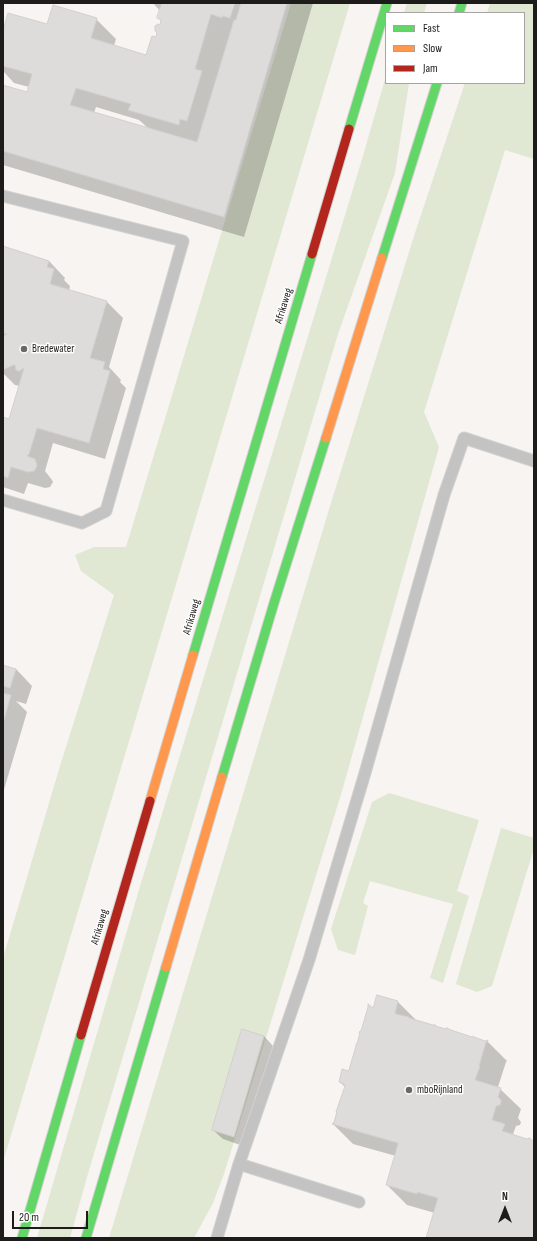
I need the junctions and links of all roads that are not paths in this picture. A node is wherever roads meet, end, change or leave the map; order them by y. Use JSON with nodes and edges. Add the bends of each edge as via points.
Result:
{"nodes":[{"id":1,"x":387,"y":3,"type":"edge"},
{"id":2,"x":437,"y":84,"type":"edge"},
{"id":3,"x":3,"y":196,"type":"edge"},
{"id":4,"x":534,"y":461,"type":"edge"},
{"id":5,"x":3,"y":500,"type":"edge"},
{"id":6,"x":239,"y":1164,"type":"junction"},
{"id":7,"x":359,"y":1202,"type":"dead end"},
{"id":8,"x":22,"y":1238,"type":"edge"},
{"id":9,"x":86,"y":1238,"type":"edge"},
{"id":10,"x":216,"y":1238,"type":"edge"}],
"edges":[{"from":1,"to":8,"type":"main road","name":"Afrikaweg"},
{"from":2,"to":9,"type":"main road","via":[[274,603]]},
{"from":3,"to":5,"type":"lane","via":[[183,241],[106,511],[82,523]]},
{"from":4,"to":6,"type":"lane","via":[[464,438],[444,495],[310,960]]},
{"from":6,"to":7,"type":"lane"},
{"from":6,"to":10,"type":"lane"}]}
